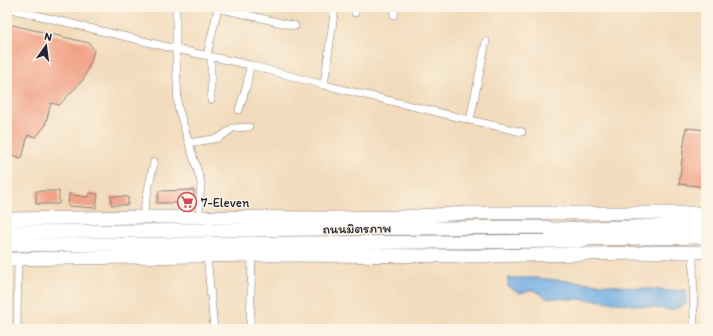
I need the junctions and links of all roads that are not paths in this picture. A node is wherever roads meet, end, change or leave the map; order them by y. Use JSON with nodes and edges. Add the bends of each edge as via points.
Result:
{"nodes":[{"id":1,"x":176,"y":7,"type":"edge"},
{"id":2,"x":335,"y":7,"type":"edge"},
{"id":3,"x":395,"y":7,"type":"edge"},
{"id":4,"x":7,"y":8,"type":"edge"},
{"id":5,"x":394,"y":15,"type":"dead end"},
{"id":6,"x":295,"y":26,"type":"dead end"},
{"id":7,"x":486,"y":41,"type":"dead end"},
{"id":8,"x":176,"y":49,"type":"junction"},
{"id":9,"x":209,"y":56,"type":"junction"},
{"id":10,"x":250,"y":65,"type":"junction"},
{"id":11,"x":324,"y":85,"type":"junction"},
{"id":12,"x":211,"y":100,"type":"dead end"},
{"id":13,"x":239,"y":110,"type":"dead end"},
{"id":14,"x":470,"y":120,"type":"junction"},
{"id":15,"x":249,"y":127,"type":"dead end"},
{"id":16,"x":522,"y":132,"type":"dead end"},
{"id":17,"x":189,"y":143,"type":"junction"},
{"id":18,"x":154,"y":162,"type":"dead end"},
{"id":19,"x":199,"y":212,"type":"dead end"},
{"id":20,"x":706,"y":213,"type":"edge"},
{"id":21,"x":654,"y":214,"type":"junction"},
{"id":22,"x":145,"y":217,"type":"junction"},
{"id":23,"x":269,"y":218,"type":"junction"},
{"id":24,"x":7,"y":219,"type":"edge"},
{"id":25,"x":706,"y":226,"type":"edge"},
{"id":26,"x":546,"y":227,"type":"junction"},
{"id":27,"x":326,"y":229,"type":"junction"},
{"id":28,"x":7,"y":232,"type":"edge"},
{"id":29,"x":706,"y":237,"type":"edge"},
{"id":30,"x":579,"y":241,"type":"junction"},
{"id":31,"x":326,"y":243,"type":"junction"},
{"id":32,"x":7,"y":245,"type":"edge"},
{"id":33,"x":648,"y":252,"type":"junction"},
{"id":34,"x":693,"y":252,"type":"junction"},
{"id":35,"x":706,"y":252,"type":"edge"},
{"id":36,"x":207,"y":256,"type":"junction"},
{"id":37,"x":252,"y":256,"type":"junction"},
{"id":38,"x":273,"y":256,"type":"junction"},
{"id":39,"x":12,"y":259,"type":"edge"},
{"id":40,"x":18,"y":329,"type":"edge"},
{"id":41,"x":214,"y":329,"type":"edge"},
{"id":42,"x":250,"y":329,"type":"edge"},
{"id":43,"x":694,"y":329,"type":"edge"}],
"edges":[{"from":1,"to":8,"type":"street"},
{"from":2,"to":11,"type":"street"},
{"from":3,"to":5,"type":"street"},
{"from":4,"to":8,"type":"street"},
{"from":6,"to":9,"type":"street","via":[[218,8]]},
{"from":7,"to":14,"type":"street"},
{"from":8,"to":9,"type":"street"},
{"from":8,"to":17,"type":"street","via":[[178,107]]},
{"from":9,"to":10,"type":"street"},
{"from":9,"to":12,"type":"street"},
{"from":10,"to":11,"type":"street"},
{"from":10,"to":13,"type":"street"},
{"from":11,"to":14,"type":"street"},
{"from":14,"to":16,"type":"street"},
{"from":15,"to":17,"type":"street","via":[[233,128],[219,138]]},
{"from":17,"to":19,"type":"street","via":[[201,182]]},
{"from":18,"to":22,"type":"street","via":[[144,209]]},
{"from":20,"to":21,"type":"highway"},
{"from":21,"to":23,"type":"highway","name":"ถนนมิตรภาพ","via":[[448,214]]},
{"from":21,"to":26,"type":"highway","via":[[650,217],[552,223]]},
{"from":22,"to":23,"type":"highway","name":"ถนนมิตรภาพ"},
{"from":22,"to":24,"type":"highway","name":"ถนนมิตรภาพ"},
{"from":23,"to":27,"type":"highway"},
{"from":25,"to":26,"type":"highway","name":"ถนนมิตรภาพ","via":[[551,229]]},
{"from":26,"to":27,"type":"highway","name":"ถนนมิตรภาพ"},
{"from":27,"to":28,"type":"highway","name":"ถนนมิตรภาพ"},
{"from":29,"to":30,"type":"highway","name":"ถนนมิตรภาพ"},
{"from":30,"to":31,"type":"highway","name":"ถนนมิตรภาพ"},
{"from":30,"to":33,"type":"highway","via":[[587,245],[641,249]]},
{"from":31,"to":32,"type":"highway","name":"ถนนมิตรภาพ"},
{"from":31,"to":38,"type":"highway"},
{"from":33,"to":34,"type":"highway"},
{"from":33,"to":38,"type":"highway","name":"ถนนมิตรภาพ","via":[[478,256]]},
{"from":34,"to":35,"type":"highway"},
{"from":34,"to":43,"type":"street"},
{"from":36,"to":37,"type":"highway","name":"ถนนมิตรภาพ"},
{"from":36,"to":39,"type":"highway","name":"ถนนมิตรภาพ"},
{"from":36,"to":41,"type":"street"},
{"from":37,"to":38,"type":"highway","name":"ถนนมิตรภาพ"},
{"from":37,"to":42,"type":"street"},
{"from":39,"to":40,"type":"street"}]}
